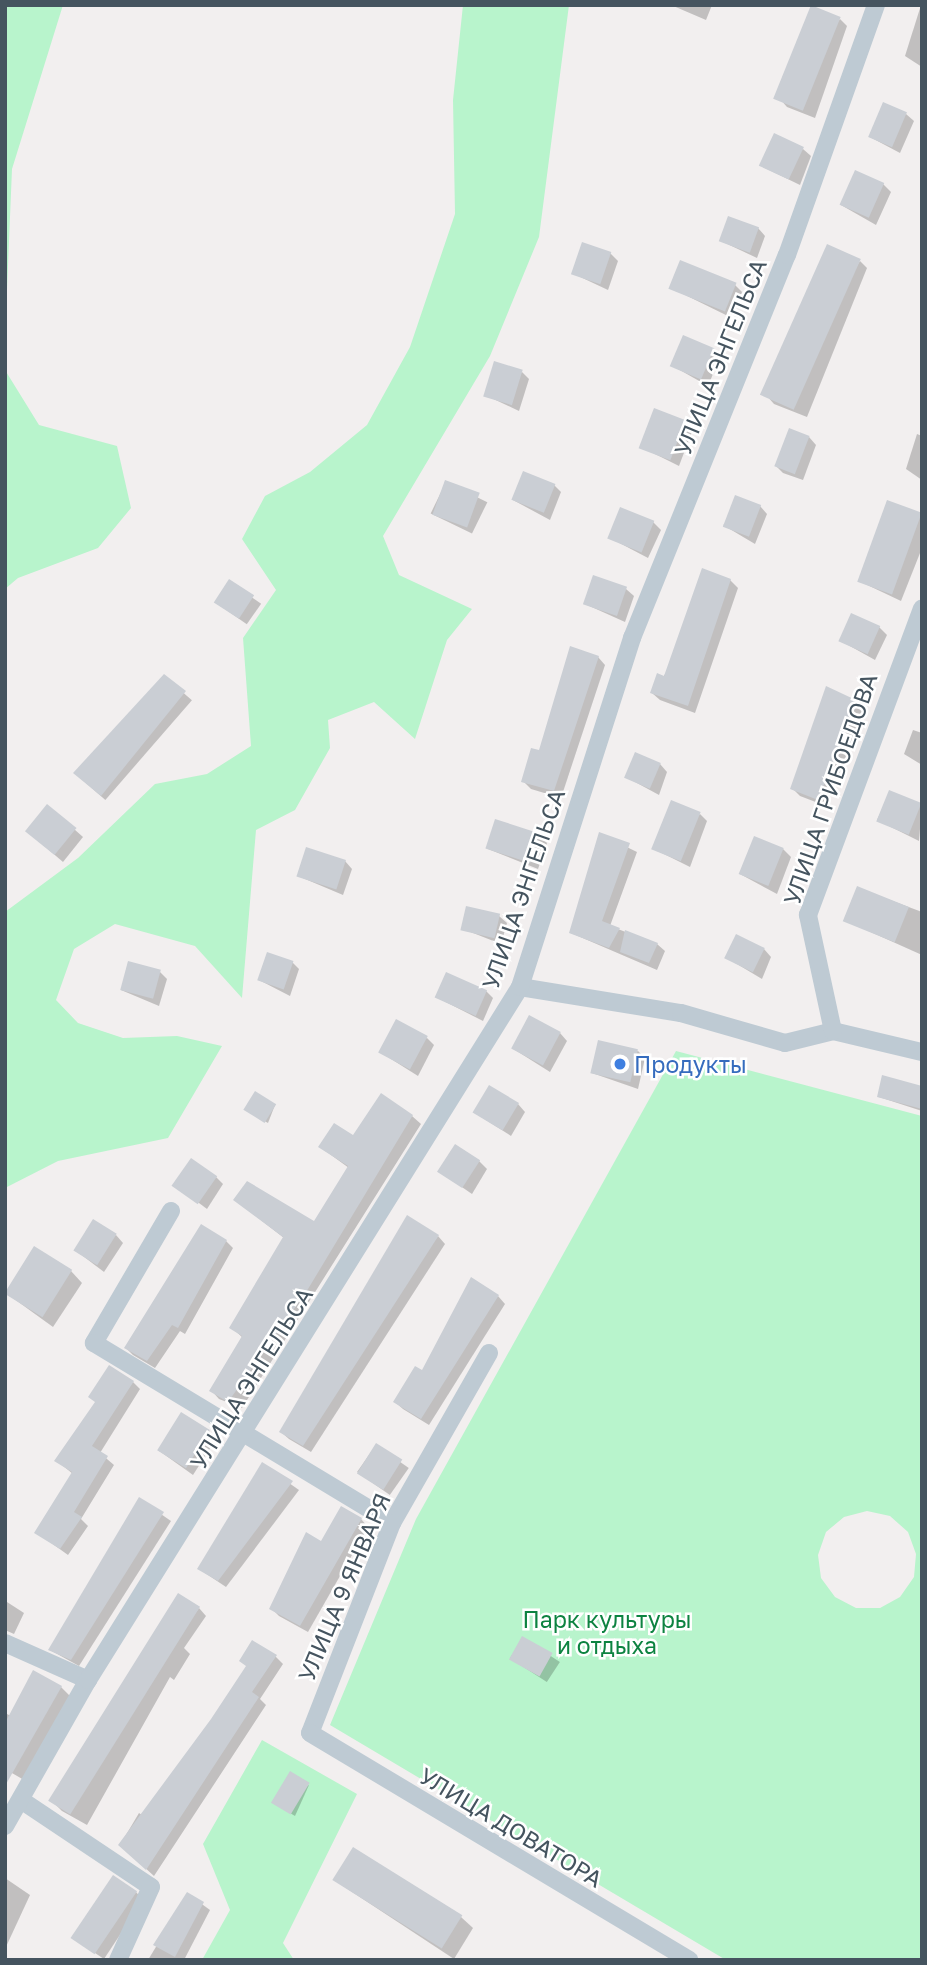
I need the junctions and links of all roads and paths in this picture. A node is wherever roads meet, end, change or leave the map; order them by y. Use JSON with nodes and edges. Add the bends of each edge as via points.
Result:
{"nodes":[{"id":1,"x":876,"y":5,"type":"edge"},
{"id":2,"x":922,"y":608,"type":"edge"},
{"id":3,"x":520,"y":987,"type":"junction"},
{"id":4,"x":833,"y":1031,"type":"junction"},
{"id":5,"x":922,"y":1052,"type":"edge"},
{"id":6,"x":171,"y":1211,"type":"dead end"},
{"id":7,"x":489,"y":1353,"type":"dead end"},
{"id":8,"x":246,"y":1436,"type":"junction"},
{"id":9,"x":392,"y":1523,"type":"junction"},
{"id":10,"x":5,"y":1643,"type":"edge"},
{"id":11,"x":88,"y":1680,"type":"junction"},
{"id":12,"x":310,"y":1733,"type":"joint"},
{"id":13,"x":21,"y":1800,"type":"junction"},
{"id":14,"x":5,"y":1826,"type":"edge"},
{"id":15,"x":118,"y":1960,"type":"edge"},
{"id":16,"x":689,"y":1960,"type":"edge"}],
"edges":[{"from":1,"to":3,"type":"street","name":"УЛИЦА ЭНГЕЛЬСА","via":[[787,255],[632,638]]},
{"from":2,"to":4,"type":"street","name":"УЛИЦА ГРИБОЕДОВА","via":[[808,915]]},
{"from":3,"to":4,"type":"street","via":[[681,1013],[785,1043]]},
{"from":3,"to":8,"type":"street","name":"УЛИЦА ЭНГЕЛЬСА"},
{"from":4,"to":5,"type":"street"},
{"from":6,"to":8,"type":"street","via":[[94,1343]]},
{"from":7,"to":9,"type":"street","name":"УЛИЦА 9 ЯНВАРЯ"},
{"from":8,"to":9,"type":"street"},
{"from":8,"to":11,"type":"street","name":"УЛИЦА ЭНГЕЛЬСА"},
{"from":9,"to":12,"type":"street","name":"УЛИЦА 9 ЯНВАРЯ"},
{"from":10,"to":11,"type":"street"},
{"from":11,"to":13,"type":"street","name":"УЛИЦА ЭНГЕЛЬСА"},
{"from":12,"to":16,"type":"street","name":"УЛИЦА ДОВАТОРА"},
{"from":13,"to":14,"type":"street","name":"УЛИЦА ЭНГЕЛЬСА"},
{"from":13,"to":15,"type":"street","via":[[151,1887]]}]}
